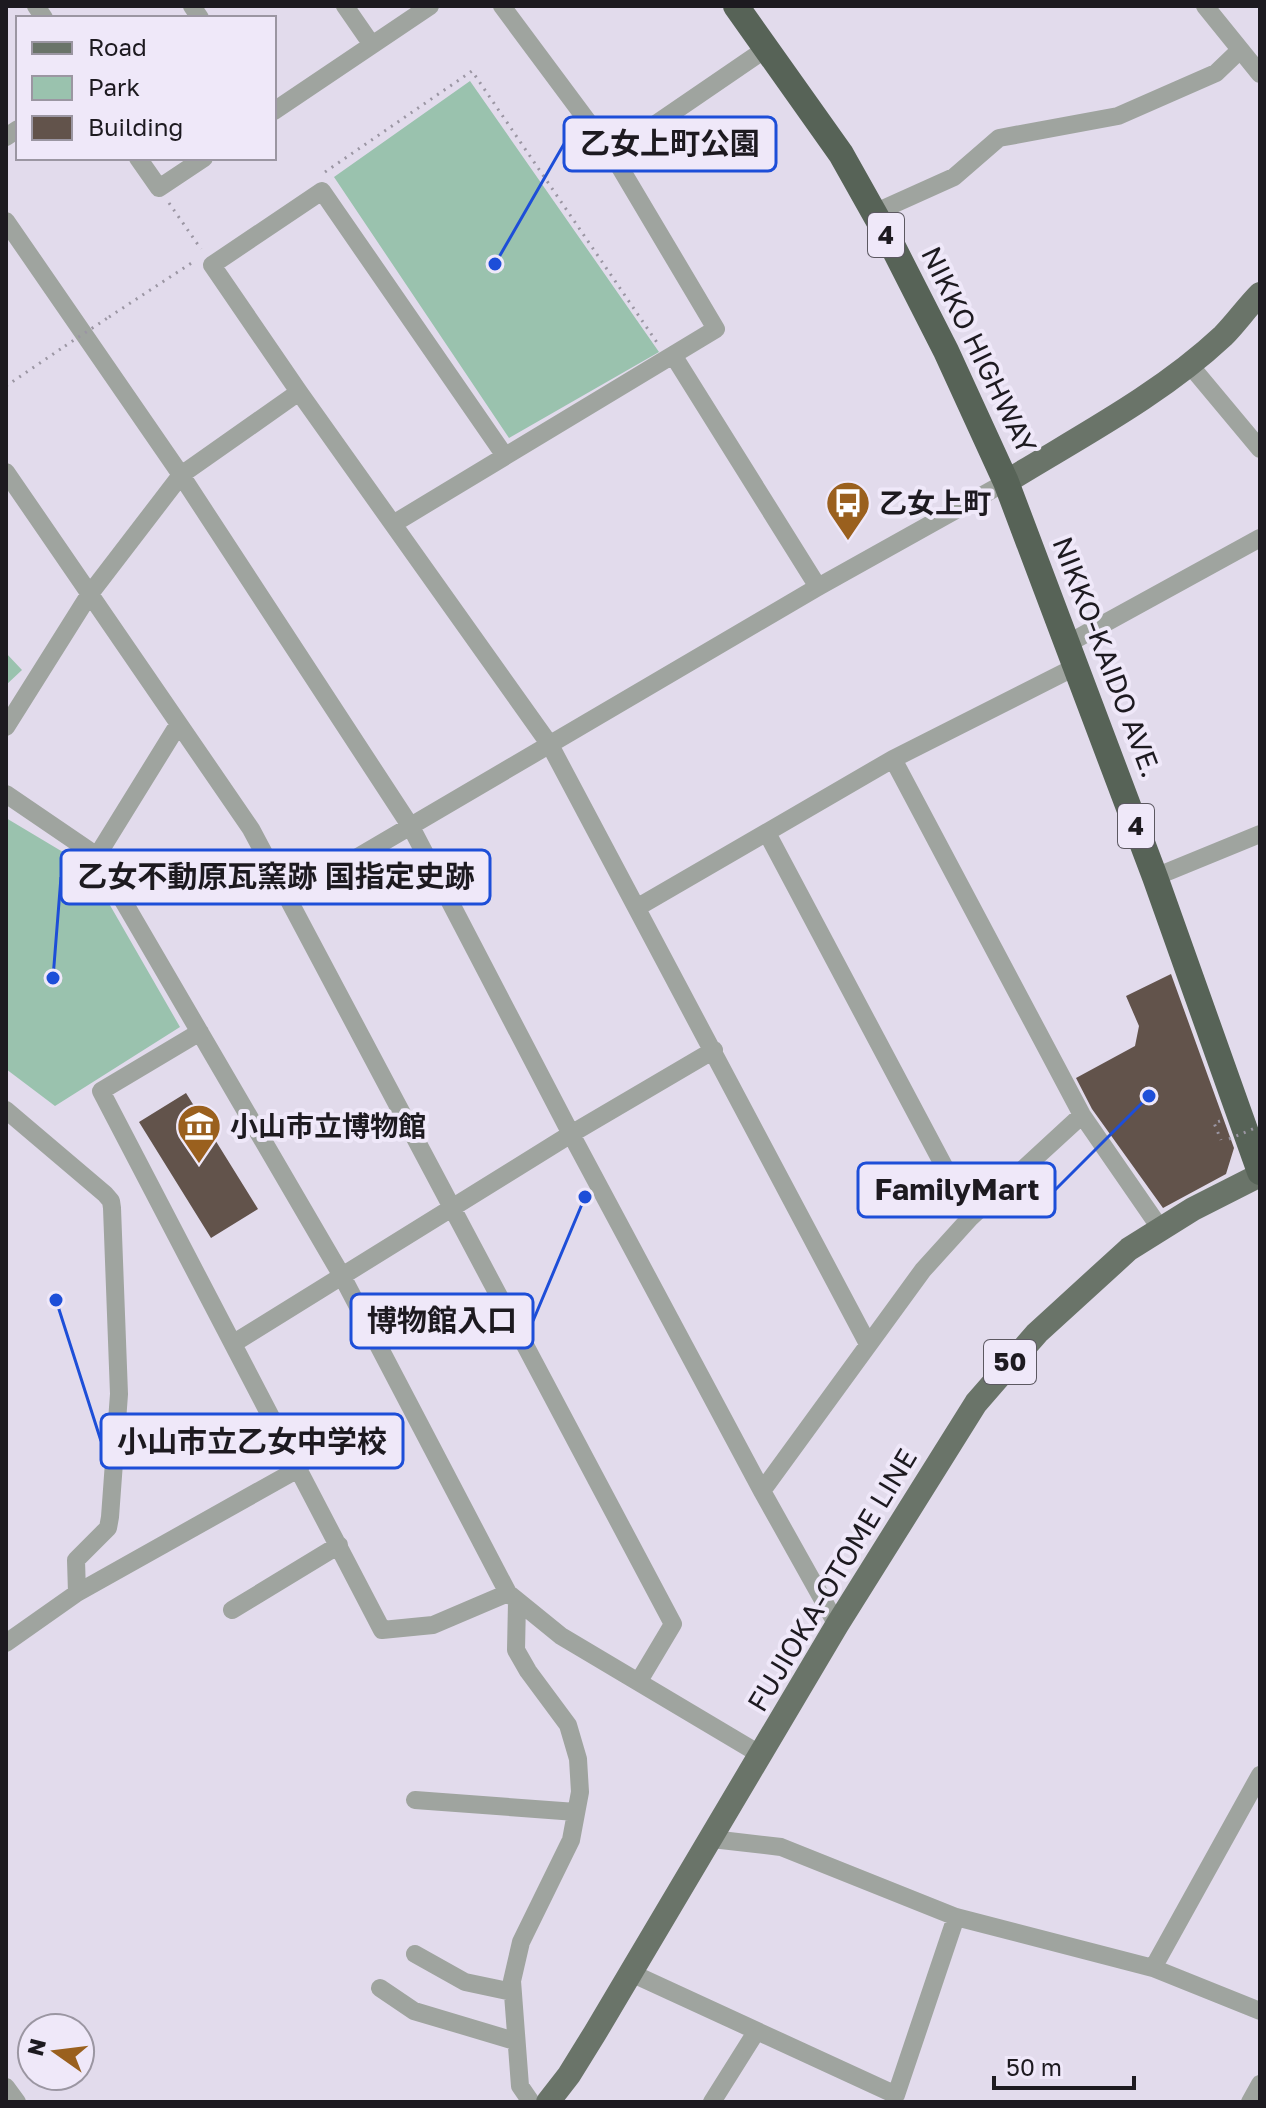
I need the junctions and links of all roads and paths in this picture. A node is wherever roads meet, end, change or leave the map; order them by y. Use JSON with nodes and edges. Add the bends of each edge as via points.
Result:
{"nodes":[{"id":1,"x":345,"y":6,"type":"edge"},
{"id":2,"x":430,"y":6,"type":"edge"},
{"id":3,"x":502,"y":6,"type":"edge"},
{"id":4,"x":736,"y":6,"type":"edge"},
{"id":5,"x":1205,"y":6,"type":"edge"},
{"id":6,"x":372,"y":45,"type":"junction"},
{"id":7,"x":767,"y":48,"type":"junction"},
{"id":8,"x":1240,"y":50,"type":"junction"},
{"id":9,"x":1260,"y":74,"type":"edge"},
{"id":10,"x":276,"y":110,"type":"edge"},
{"id":11,"x":612,"y":154,"type":"junction"},
{"id":12,"x":139,"y":160,"type":"edge"},
{"id":13,"x":201,"y":160,"type":"edge"},
{"id":14,"x":319,"y":176,"type":"dead end"},
{"id":15,"x":159,"y":188,"type":"junction"},
{"id":16,"x":874,"y":213,"type":"junction"},
{"id":17,"x":6,"y":221,"type":"edge"},
{"id":18,"x":209,"y":260,"type":"junction"},
{"id":19,"x":1260,"y":294,"type":"edge"},
{"id":20,"x":670,"y":357,"type":"junction"},
{"id":21,"x":1189,"y":364,"type":"junction"},
{"id":22,"x":6,"y":386,"type":"edge"},
{"id":23,"x":299,"y":392,"type":"junction"},
{"id":24,"x":1260,"y":449,"type":"edge"},
{"id":25,"x":505,"y":456,"type":"junction"},
{"id":26,"x":6,"y":472,"type":"edge"},
{"id":27,"x":181,"y":475,"type":"junction"},
{"id":28,"x":1006,"y":482,"type":"junction"},
{"id":29,"x":393,"y":524,"type":"junction"},
{"id":30,"x":1260,"y":538,"type":"edge"},
{"id":31,"x":818,"y":587,"type":"junction"},
{"id":32,"x":89,"y":595,"type":"junction"},
{"id":33,"x":1071,"y":655,"type":"junction"},
{"id":34,"x":178,"y":725,"type":"junction"},
{"id":35,"x":6,"y":727,"type":"edge"},
{"id":36,"x":550,"y":745,"type":"junction"},
{"id":37,"x":893,"y":759,"type":"junction"},
{"id":38,"x":6,"y":794,"type":"edge"},
{"id":39,"x":411,"y":827,"type":"junction"},
{"id":40,"x":767,"y":833,"type":"junction"},
{"id":41,"x":1260,"y":834,"type":"edge"},
{"id":42,"x":97,"y":856,"type":"junction"},
{"id":43,"x":1155,"y":877,"type":"junction"},
{"id":44,"x":288,"y":898,"type":"junction"},
{"id":45,"x":638,"y":907,"type":"junction"},
{"id":46,"x":200,"y":1032,"type":"junction"},
{"id":47,"x":714,"y":1050,"type":"junction"},
{"id":48,"x":6,"y":1110,"type":"edge"},
{"id":49,"x":1082,"y":1115,"type":"junction"},
{"id":50,"x":1260,"y":1126,"type":"edge"},
{"id":51,"x":571,"y":1134,"type":"junction"},
{"id":52,"x":1229,"y":1139,"type":"dead end"},
{"id":53,"x":1260,"y":1174,"type":"edge"},
{"id":54,"x":451,"y":1208,"type":"junction"},
{"id":55,"x":971,"y":1217,"type":"junction"},
{"id":56,"x":1160,"y":1228,"type":"junction"},
{"id":57,"x":342,"y":1276,"type":"junction"},
{"id":58,"x":234,"y":1343,"type":"junction"},
{"id":59,"x":868,"y":1344,"type":"junction"},
{"id":60,"x":300,"y":1468,"type":"junction"},
{"id":61,"x":762,"y":1491,"type":"junction"},
{"id":62,"x":339,"y":1545,"type":"junction"},
{"id":63,"x":77,"y":1593,"type":"junction"},
{"id":64,"x":512,"y":1597,"type":"junction"},
{"id":65,"x":232,"y":1610,"type":"dead end"},
{"id":66,"x":837,"y":1625,"type":"junction"},
{"id":67,"x":6,"y":1643,"type":"edge"},
{"id":68,"x":639,"y":1681,"type":"junction"},
{"id":69,"x":761,"y":1755,"type":"junction"},
{"id":70,"x":1260,"y":1775,"type":"edge"},
{"id":71,"x":415,"y":1800,"type":"dead end"},
{"id":72,"x":576,"y":1812,"type":"junction"},
{"id":73,"x":712,"y":1839,"type":"junction"},
{"id":74,"x":956,"y":1917,"type":"junction"},
{"id":75,"x":415,"y":1954,"type":"dead end"},
{"id":76,"x":1153,"y":1968,"type":"junction"},
{"id":77,"x":631,"y":1973,"type":"junction"},
{"id":78,"x":380,"y":1988,"type":"dead end"},
{"id":79,"x":512,"y":1992,"type":"junction"},
{"id":80,"x":1260,"y":2011,"type":"edge"},
{"id":81,"x":756,"y":2032,"type":"junction"},
{"id":82,"x":515,"y":2041,"type":"junction"},
{"id":83,"x":1260,"y":2084,"type":"edge"},
{"id":84,"x":6,"y":2087,"type":"edge"},
{"id":85,"x":17,"y":2102,"type":"edge"},
{"id":86,"x":531,"y":2102,"type":"edge"},
{"id":87,"x":548,"y":2102,"type":"edge"},
{"id":88,"x":712,"y":2102,"type":"edge"},
{"id":89,"x":1250,"y":2102,"type":"edge"}],
"edges":[{"from":1,"to":6,"type":"street"},
{"from":2,"to":6,"type":"street"},
{"from":3,"to":11,"type":"street"},
{"from":4,"to":7,"type":"highway","name":"NIKKO HIGHWAY","number":"4"},
{"from":5,"to":8,"type":"street"},
{"from":6,"to":10,"type":"street"},
{"from":7,"to":11,"type":"street"},
{"from":7,"to":16,"type":"highway","name":"NIKKO HIGHWAY","number":"4","via":[[841,154]]},
{"from":8,"to":9,"type":"street"},
{"from":8,"to":16,"type":"street","via":[[1216,73],[1118,116],[999,138],[954,177]]},
{"from":11,"to":20,"type":"street","via":[[716,329]]},
{"from":12,"to":15,"type":"street"},
{"from":13,"to":15,"type":"street"},
{"from":14,"to":20,"type":"path","via":[[472,71]]},
{"from":15,"to":18,"type":"path"},
{"from":16,"to":28,"type":"highway","name":"NIKKO HIGHWAY","number":"4"},
{"from":17,"to":27,"type":"street"},
{"from":18,"to":22,"type":"path","bridge":true,"via":[[109,317]]},
{"from":18,"to":23,"type":"street"},
{"from":18,"to":25,"type":"street","via":[[322,191]]},
{"from":19,"to":21,"type":"main road"},
{"from":20,"to":25,"type":"street"},
{"from":20,"to":31,"type":"street"},
{"from":21,"to":24,"type":"street"},
{"from":21,"to":28,"type":"main road"},
{"from":23,"to":27,"type":"street"},
{"from":23,"to":29,"type":"street"},
{"from":25,"to":29,"type":"street"},
{"from":26,"to":32,"type":"street"},
{"from":27,"to":32,"type":"street"},
{"from":27,"to":39,"type":"street"},
{"from":28,"to":31,"type":"street"},
{"from":28,"to":33,"type":"highway","name":"NIKKO-KAIDO AVE.","number":"4"},
{"from":29,"to":36,"type":"street"},
{"from":30,"to":33,"type":"street"},
{"from":31,"to":36,"type":"street"},
{"from":32,"to":34,"type":"street"},
{"from":32,"to":35,"type":"street"},
{"from":33,"to":37,"type":"street"},
{"from":33,"to":43,"type":"highway","name":"NIKKO-KAIDO AVE.","number":"4"},
{"from":34,"to":42,"type":"street"},
{"from":34,"to":44,"type":"street","via":[[251,829]]},
{"from":36,"to":39,"type":"street"},
{"from":36,"to":45,"type":"street"},
{"from":37,"to":40,"type":"street"},
{"from":37,"to":49,"type":"street"},
{"from":38,"to":42,"type":"street"},
{"from":39,"to":44,"type":"street"},
{"from":39,"to":51,"type":"street"},
{"from":40,"to":45,"type":"street"},
{"from":40,"to":55,"type":"street"},
{"from":41,"to":43,"type":"street"},
{"from":42,"to":46,"type":"street"},
{"from":43,"to":53,"type":"highway","name":"NIKKO-KAIDO AVE.","number":"4"},
{"from":44,"to":54,"type":"street"},
{"from":45,"to":47,"type":"street"},
{"from":46,"to":57,"type":"street"},
{"from":46,"to":58,"type":"street","via":[[101,1091]]},
{"from":47,"to":51,"type":"street"},
{"from":47,"to":59,"type":"street"},
{"from":48,"to":63,"type":"street","via":[[111,1201],[119,1394],[110,1517],[108,1528],[76,1560]]},
{"from":49,"to":55,"type":"street"},
{"from":49,"to":56,"type":"street"},
{"from":50,"to":52,"type":"path","bridge":true},
{"from":51,"to":54,"type":"street"},
{"from":51,"to":61,"type":"street"},
{"from":53,"to":56,"type":"main road","name":"FUJIOKA-OTOME LINE","number":"50"},
{"from":54,"to":57,"type":"street"},
{"from":54,"to":68,"type":"street","via":[[673,1624]]},
{"from":55,"to":59,"type":"street"},
{"from":56,"to":66,"type":"main road","name":"FUJIOKA-OTOME LINE","number":"50","via":[[1129,1249],[1037,1333],[984,1394]]},
{"from":57,"to":58,"type":"street"},
{"from":57,"to":64,"type":"street"},
{"from":58,"to":60,"type":"street"},
{"from":59,"to":61,"type":"street"},
{"from":60,"to":62,"type":"street"},
{"from":60,"to":63,"type":"street"},
{"from":61,"to":66,"type":"street"},
{"from":62,"to":64,"type":"street","via":[[382,1630],[433,1625]]},
{"from":62,"to":65,"type":"street"},
{"from":63,"to":67,"type":"street"},
{"from":64,"to":68,"type":"street","via":[[561,1636]]},
{"from":64,"to":72,"type":"street","via":[[516,1650],[568,1725],[578,1759]]},
{"from":66,"to":69,"type":"main road","name":"FUJIOKA-OTOME LINE","number":"50"},
{"from":68,"to":69,"type":"street"},
{"from":69,"to":73,"type":"main road","name":"FUJIOKA-OTOME LINE","number":"50"},
{"from":70,"to":76,"type":"street"},
{"from":71,"to":72,"type":"street"},
{"from":72,"to":79,"type":"street","via":[[571,1840],[521,1942]]},
{"from":73,"to":74,"type":"street","via":[[781,1847]]},
{"from":73,"to":77,"type":"main road","name":"FUJIOKA-OTOME LINE","number":"50"},
{"from":74,"to":76,"type":"street"},
{"from":74,"to":81,"type":"street","via":[[896,2095]]},
{"from":75,"to":79,"type":"street","via":[[465,1982]]},
{"from":76,"to":80,"type":"street"},
{"from":77,"to":81,"type":"street"},
{"from":77,"to":87,"type":"main road","name":"FUJIOKA-OTOME LINE","number":"50"},
{"from":78,"to":82,"type":"street","via":[[414,2011]]},
{"from":79,"to":82,"type":"street"},
{"from":81,"to":88,"type":"street"},
{"from":82,"to":86,"type":"street","via":[[520,2086]]},
{"from":83,"to":89,"type":"street"},
{"from":84,"to":85,"type":"street"}]}
